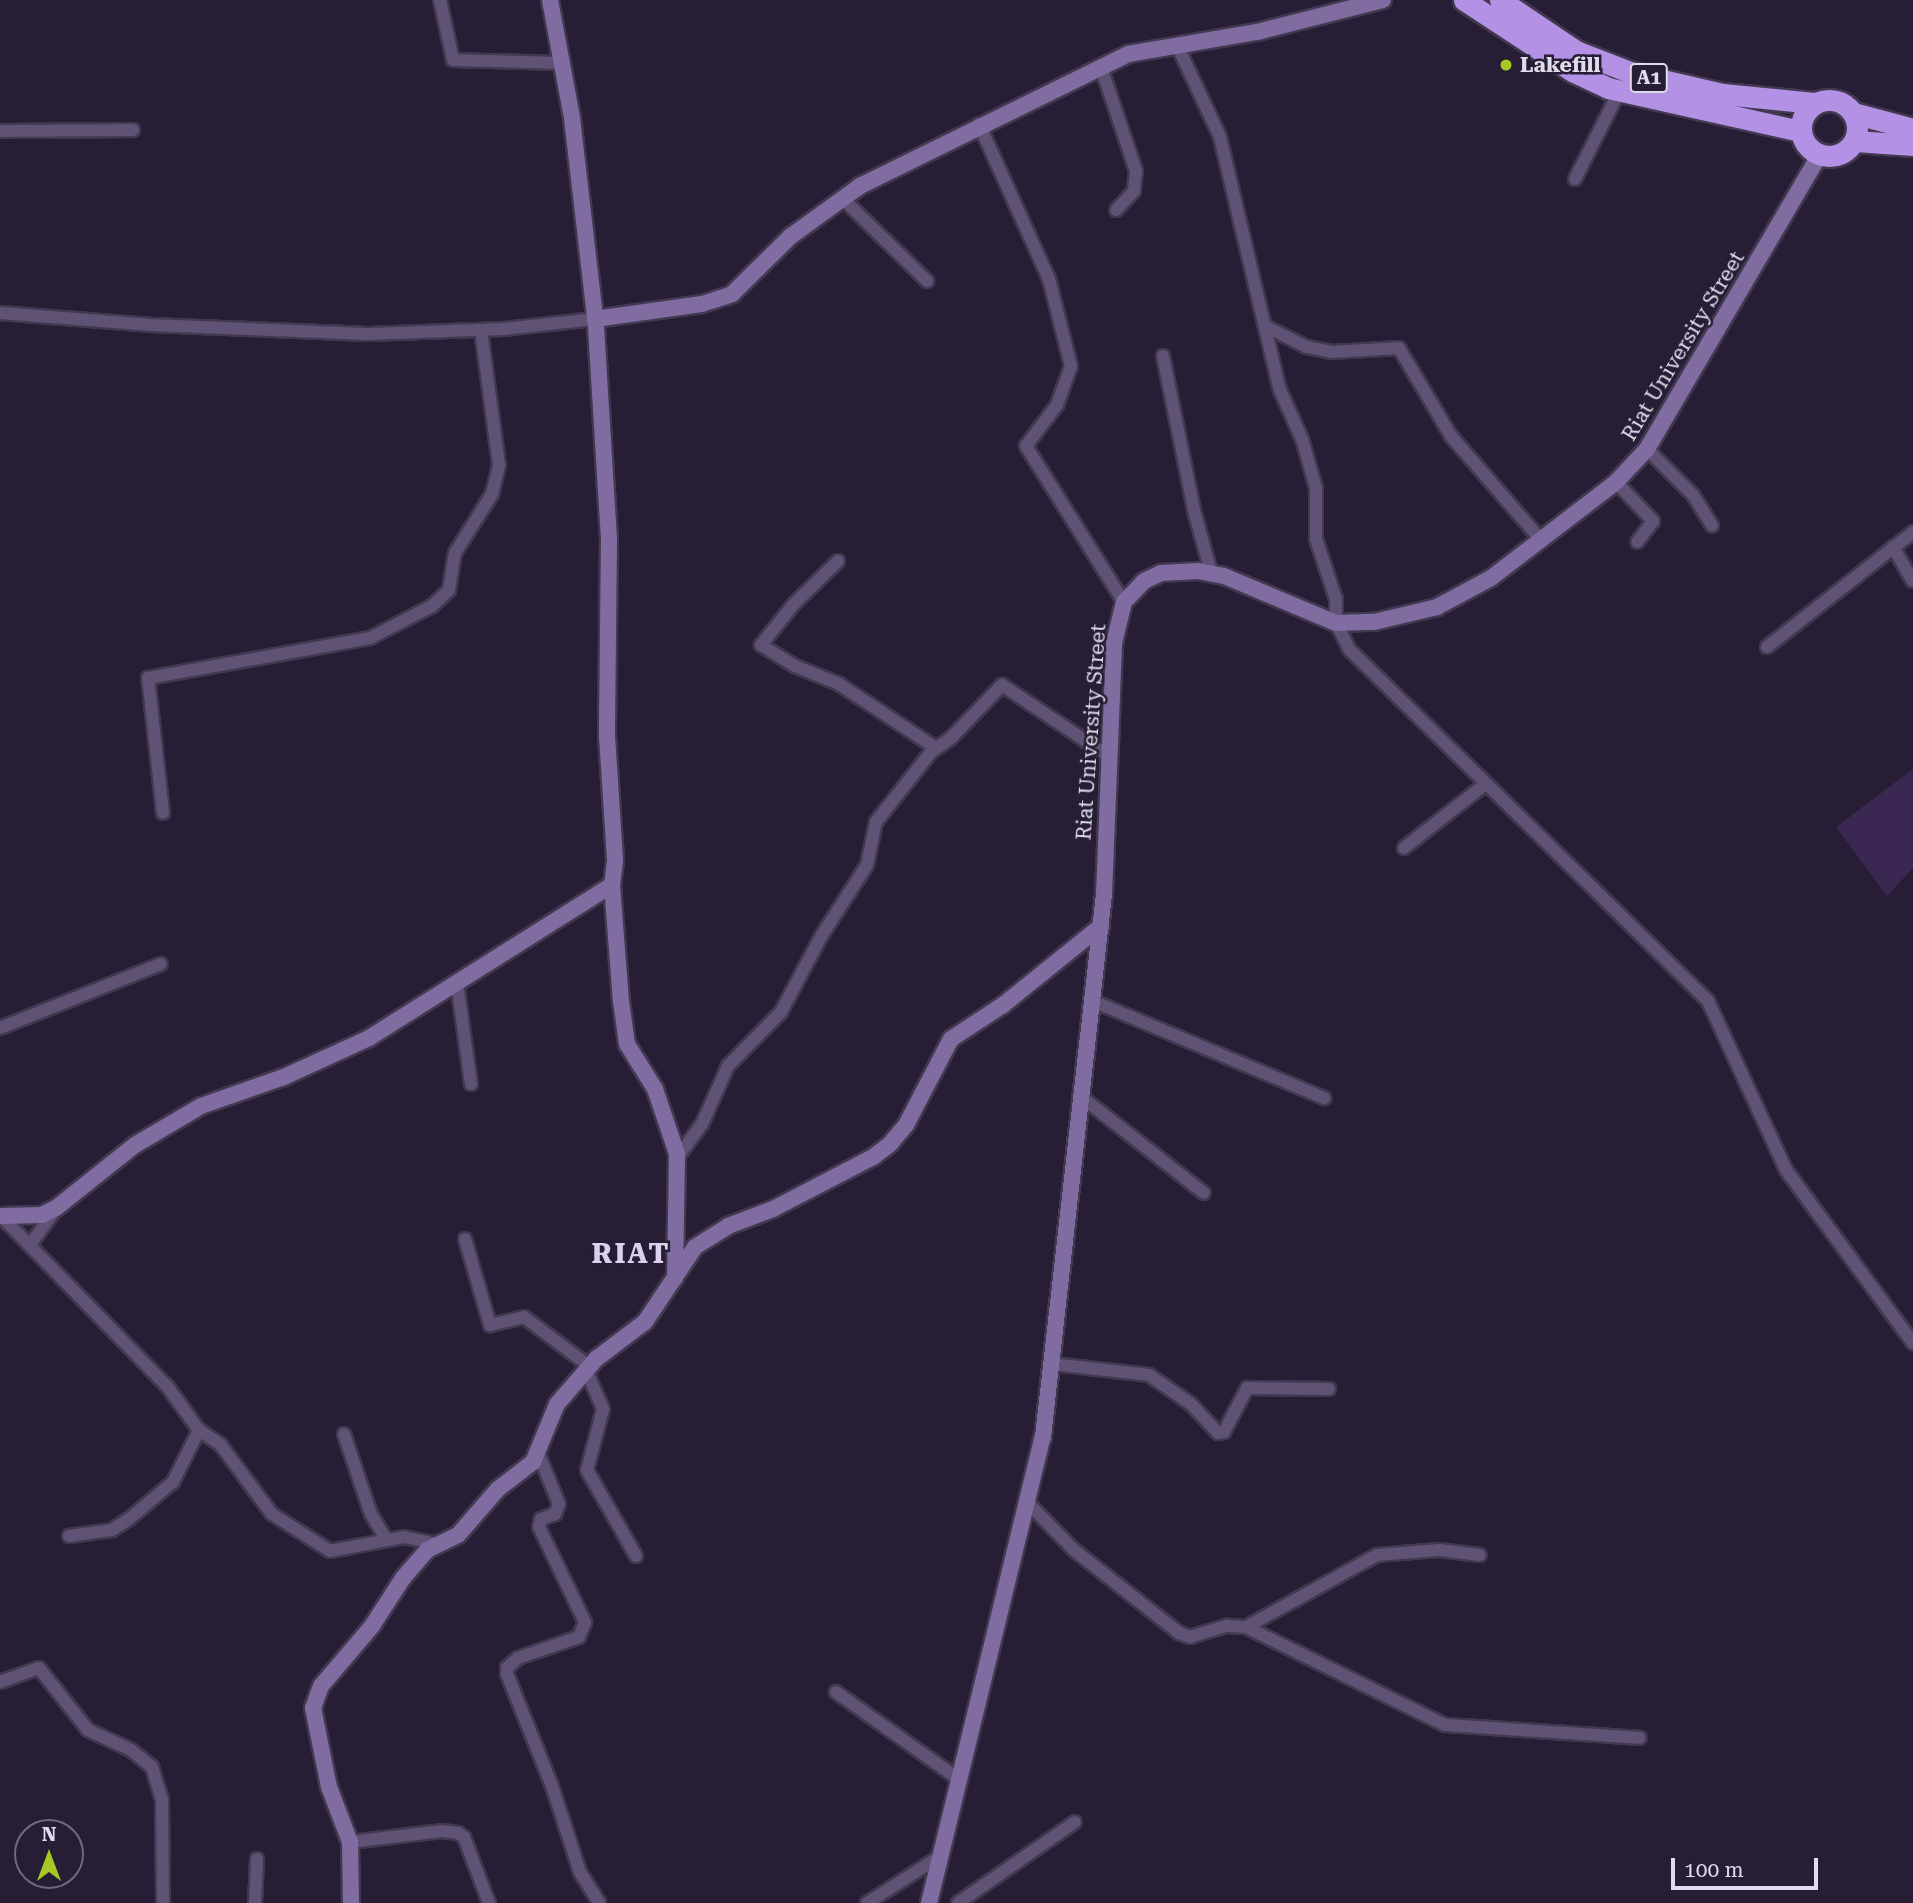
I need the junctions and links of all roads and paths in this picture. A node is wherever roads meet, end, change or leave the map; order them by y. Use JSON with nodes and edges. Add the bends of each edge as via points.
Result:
{"nodes":[{"id":1,"x":440,"y":0,"type":"edge"},
{"id":2,"x":550,"y":0,"type":"edge"},
{"id":3,"x":1383,"y":0,"type":"edge"},
{"id":4,"x":1464,"y":0,"type":"edge"},
{"id":5,"x":1500,"y":0,"type":"edge"},
{"id":6,"x":1177,"y":45,"type":"junction"},
{"id":7,"x":560,"y":63,"type":"junction"},
{"id":8,"x":1101,"y":67,"type":"junction"},
{"id":9,"x":1619,"y":92,"type":"junction"},
{"id":10,"x":1815,"y":103,"type":"junction"},
{"id":11,"x":1853,"y":113,"type":"junction"},
{"id":12,"x":979,"y":124,"type":"junction"},
{"id":13,"x":1913,"y":129,"type":"edge"},
{"id":14,"x":133,"y":130,"type":"dead end"},
{"id":15,"x":0,"y":131,"type":"edge"},
{"id":16,"x":1801,"y":131,"type":"junction"},
{"id":17,"x":1855,"y":141,"type":"junction"},
{"id":18,"x":1913,"y":145,"type":"edge"},
{"id":19,"x":1820,"y":154,"type":"junction"},
{"id":20,"x":1575,"y":179,"type":"dead end"},
{"id":21,"x":842,"y":198,"type":"junction"},
{"id":22,"x":1116,"y":210,"type":"dead end"},
{"id":23,"x":928,"y":281,"type":"dead end"},
{"id":24,"x":0,"y":313,"type":"edge"},
{"id":25,"x":595,"y":319,"type":"junction"},
{"id":26,"x":1265,"y":326,"type":"junction"},
{"id":27,"x":481,"y":330,"type":"junction"},
{"id":28,"x":1163,"y":356,"type":"dead end"},
{"id":29,"x":1647,"y":449,"type":"junction"},
{"id":30,"x":1615,"y":482,"type":"junction"},
{"id":31,"x":1712,"y":525,"type":"dead end"},
{"id":32,"x":1913,"y":531,"type":"edge"},
{"id":33,"x":1541,"y":540,"type":"junction"},
{"id":34,"x":1636,"y":542,"type":"dead end"},
{"id":35,"x":1893,"y":547,"type":"junction"},
{"id":36,"x":838,"y":561,"type":"dead end"},
{"id":37,"x":1211,"y":572,"type":"junction"},
{"id":38,"x":1913,"y":581,"type":"edge"},
{"id":39,"x":1124,"y":602,"type":"junction"},
{"id":40,"x":1336,"y":623,"type":"junction"},
{"id":41,"x":1767,"y":647,"type":"dead end"},
{"id":42,"x":936,"y":748,"type":"junction"},
{"id":43,"x":1107,"y":755,"type":"junction"},
{"id":44,"x":1485,"y":785,"type":"junction"},
{"id":45,"x":163,"y":813,"type":"dead end"},
{"id":46,"x":1404,"y":848,"type":"dead end"},
{"id":47,"x":611,"y":885,"type":"junction"},
{"id":48,"x":1101,"y":926,"type":"junction"},
{"id":49,"x":161,"y":964,"type":"dead end"},
{"id":50,"x":457,"y":983,"type":"junction"},
{"id":51,"x":1094,"y":1002,"type":"junction"},
{"id":52,"x":0,"y":1028,"type":"edge"},
{"id":53,"x":471,"y":1084,"type":"dead end"},
{"id":54,"x":1324,"y":1098,"type":"dead end"},
{"id":55,"x":1084,"y":1099,"type":"junction"},
{"id":56,"x":677,"y":1158,"type":"junction"},
{"id":57,"x":1204,"y":1193,"type":"dead end"},
{"id":58,"x":56,"y":1208,"type":"junction"},
{"id":59,"x":1,"y":1216,"type":"edge"},
{"id":60,"x":465,"y":1239,"type":"dead end"},
{"id":61,"x":30,"y":1245,"type":"junction"},
{"id":62,"x":675,"y":1280,"type":"junction"},
{"id":63,"x":1913,"y":1343,"type":"edge"},
{"id":64,"x":1053,"y":1364,"type":"junction"},
{"id":65,"x":587,"y":1368,"type":"junction"},
{"id":66,"x":1329,"y":1389,"type":"dead end"},
{"id":67,"x":199,"y":1430,"type":"junction"},
{"id":68,"x":344,"y":1434,"type":"dead end"},
{"id":69,"x":539,"y":1455,"type":"junction"},
{"id":70,"x":1028,"y":1503,"type":"junction"},
{"id":71,"x":69,"y":1536,"type":"dead end"},
{"id":72,"x":386,"y":1539,"type":"junction"},
{"id":73,"x":437,"y":1544,"type":"junction"},
{"id":74,"x":1480,"y":1555,"type":"dead end"},
{"id":75,"x":636,"y":1556,"type":"dead end"},
{"id":76,"x":1246,"y":1627,"type":"junction"},
{"id":77,"x":0,"y":1682,"type":"edge"},
{"id":78,"x":836,"y":1692,"type":"dead end"},
{"id":79,"x":1640,"y":1738,"type":"dead end"},
{"id":80,"x":957,"y":1777,"type":"junction"},
{"id":81,"x":1075,"y":1822,"type":"dead end"},
{"id":82,"x":351,"y":1842,"type":"junction"},
{"id":83,"x":939,"y":1857,"type":"junction"},
{"id":84,"x":257,"y":1859,"type":"dead end"},
{"id":85,"x":163,"y":1903,"type":"edge"},
{"id":86,"x":255,"y":1903,"type":"edge"},
{"id":87,"x":351,"y":1903,"type":"edge"},
{"id":88,"x":489,"y":1903,"type":"edge"},
{"id":89,"x":599,"y":1903,"type":"edge"},
{"id":90,"x":867,"y":1903,"type":"edge"},
{"id":91,"x":929,"y":1903,"type":"edge"},
{"id":92,"x":958,"y":1903,"type":"edge"}],
"edges":[{"from":1,"to":7,"type":"street","via":[[453,60]]},
{"from":2,"to":7,"type":"street"},
{"from":3,"to":6,"type":"street","via":[[1257,32]]},
{"from":4,"to":9,"type":"highway","number":"A1","via":[[1572,71]]},
{"from":5,"to":10,"type":"highway","number":"A1","via":[[1576,51],[1632,73],[1723,94]]},
{"from":6,"to":8,"type":"street","via":[[1128,54]]},
{"from":6,"to":26,"type":"street","via":[[1220,137]]},
{"from":7,"to":25,"type":"street","via":[[572,118]]},
{"from":8,"to":12,"type":"street"},
{"from":8,"to":22,"type":"street","via":[[1136,171],[1134,191]]},
{"from":9,"to":16,"type":"highway","number":"A1"},
{"from":9,"to":20,"type":"street"},
{"from":10,"to":11,"type":"highway","number":"A1","via":[[1838,101]]},
{"from":10,"to":16,"type":"highway","via":[[1804,114]]},
{"from":11,"to":13,"type":"highway","number":"A1"},
{"from":11,"to":17,"type":"highway"},
{"from":12,"to":21,"type":"street"},
{"from":12,"to":39,"type":"street","via":[[1049,279],[1071,366],[1057,405],[1026,446]]},
{"from":14,"to":15,"type":"street"},
{"from":16,"to":19,"type":"highway","via":[[1808,147]]},
{"from":17,"to":18,"type":"highway"},
{"from":17,"to":19,"type":"highway","via":[[1841,153]]},
{"from":19,"to":29,"type":"street","name":"Riat University Street"},
{"from":21,"to":23,"type":"street"},
{"from":21,"to":25,"type":"street","via":[[791,236],[732,294],[702,304]]},
{"from":24,"to":27,"type":"street","via":[[270,331]]},
{"from":25,"to":27,"type":"street"},
{"from":25,"to":47,"type":"street","via":[[609,538],[606,689],[615,861]]},
{"from":26,"to":33,"type":"street","via":[[1307,347],[1332,352],[1399,348],[1451,436]]},
{"from":26,"to":40,"type":"street","via":[[1280,390],[1302,439],[1316,488],[1315,534],[1336,598]]},
{"from":27,"to":45,"type":"street","via":[[499,465],[492,494],[455,553],[449,590],[432,606],[370,638],[148,678]]},
{"from":28,"to":37,"type":"street"},
{"from":29,"to":30,"type":"street","name":"Riat University Street"},
{"from":29,"to":31,"type":"street","via":[[1693,495]]},
{"from":30,"to":33,"type":"street","name":"Riat University Street"},
{"from":30,"to":34,"type":"street","via":[[1653,521]]},
{"from":32,"to":35,"type":"street"},
{"from":33,"to":40,"type":"street","name":"Riat University Street","via":[[1491,578],[1437,607],[1390,621]]},
{"from":35,"to":38,"type":"street"},
{"from":35,"to":41,"type":"street"},
{"from":36,"to":42,"type":"street","via":[[761,645],[795,666],[839,684]]},
{"from":37,"to":39,"type":"street","name":"Riat University Street","via":[[1161,573],[1144,581]]},
{"from":37,"to":40,"type":"street","name":"Riat University Street"},
{"from":39,"to":43,"type":"street","name":"Riat University Street","via":[[1114,643]]},
{"from":40,"to":44,"type":"street","via":[[1360,662]]},
{"from":42,"to":43,"type":"street","via":[[1005,684]]},
{"from":42,"to":56,"type":"street","via":[[876,822],[867,865],[781,1012],[728,1066],[702,1125]]},
{"from":43,"to":48,"type":"street","name":"Riat University Street"},
{"from":44,"to":46,"type":"street"},
{"from":44,"to":63,"type":"street","via":[[1708,1001],[1786,1170]]},
{"from":47,"to":50,"type":"street"},
{"from":47,"to":56,"type":"street","via":[[627,1044],[655,1089]]},
{"from":48,"to":51,"type":"street","name":"Riat University Street"},
{"from":48,"to":62,"type":"street","via":[[1003,1005],[951,1039],[906,1125],[890,1144],[774,1209],[699,1242]]},
{"from":49,"to":52,"type":"street"},
{"from":50,"to":53,"type":"street"},
{"from":50,"to":58,"type":"street","via":[[341,1053],[201,1106],[135,1145]]},
{"from":51,"to":54,"type":"street"},
{"from":51,"to":55,"type":"street","name":"Riat University Street"},
{"from":55,"to":57,"type":"street"},
{"from":55,"to":64,"type":"street","name":"Riat University Street"},
{"from":56,"to":62,"type":"street"},
{"from":58,"to":59,"type":"street","via":[[42,1214]]},
{"from":58,"to":61,"type":"street"},
{"from":59,"to":61,"type":"street"},
{"from":60,"to":65,"type":"street","via":[[490,1325],[524,1317]]},
{"from":61,"to":67,"type":"street","via":[[167,1386]]},
{"from":62,"to":65,"type":"street","via":[[645,1322]]},
{"from":64,"to":66,"type":"street","via":[[1149,1375],[1191,1404],[1210,1429],[1221,1433],[1247,1388]]},
{"from":64,"to":70,"type":"street","name":"Riat University Street"},
{"from":65,"to":69,"type":"street","via":[[551,1412]]},
{"from":65,"to":75,"type":"street","via":[[603,1409],[587,1470]]},
{"from":67,"to":71,"type":"street","via":[[173,1482],[129,1518],[113,1530]]},
{"from":67,"to":72,"type":"street","via":[[220,1444],[272,1514],[316,1545],[342,1552]]},
{"from":68,"to":72,"type":"street","via":[[372,1514]]},
{"from":69,"to":73,"type":"street","via":[[498,1489],[468,1526]]},
{"from":69,"to":89,"type":"street","via":[[559,1504],[555,1514],[541,1519],[539,1527],[585,1622],[579,1637],[518,1658],[507,1674],[580,1872]]},
{"from":70,"to":76,"type":"street","via":[[1074,1550],[1171,1630],[1190,1637],[1227,1626]]},
{"from":70,"to":80,"type":"street","name":"Riat University Street"},
{"from":72,"to":73,"type":"street","via":[[404,1537]]},
{"from":73,"to":82,"type":"street","via":[[403,1578],[372,1626],[321,1686],[313,1708],[329,1787]]},
{"from":74,"to":76,"type":"street","via":[[1439,1550],[1377,1555]]},
{"from":76,"to":79,"type":"street","via":[[1445,1725]]},
{"from":77,"to":85,"type":"street","via":[[38,1668],[88,1730],[131,1750],[152,1767],[162,1800]]},
{"from":78,"to":80,"type":"street"},
{"from":80,"to":83,"type":"street","name":"Riat University Street"},
{"from":81,"to":92,"type":"street"},
{"from":82,"to":87,"type":"street"},
{"from":82,"to":88,"type":"street","via":[[442,1830],[458,1833],[464,1837]]},
{"from":83,"to":90,"type":"street"},
{"from":83,"to":91,"type":"street","name":"Riat University Street"},
{"from":84,"to":86,"type":"street"}]}
